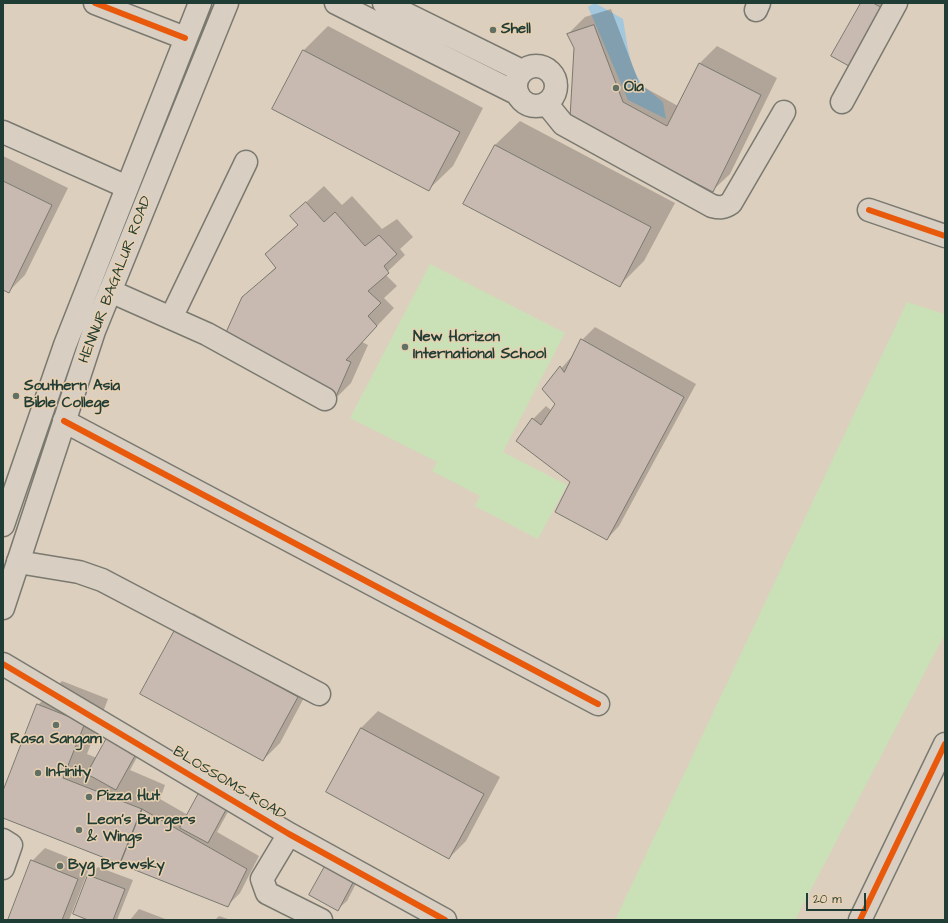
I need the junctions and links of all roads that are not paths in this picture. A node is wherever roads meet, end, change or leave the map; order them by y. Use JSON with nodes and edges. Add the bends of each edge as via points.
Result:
{"nodes":[{"id":1,"x":96,"y":3,"type":"edge"},
{"id":2,"x":227,"y":3,"type":"edge"},
{"id":3,"x":336,"y":3,"type":"edge"},
{"id":4,"x":384,"y":3,"type":"edge"},
{"id":5,"x":896,"y":3,"type":"edge"},
{"id":6,"x":195,"y":4,"type":"edge"},
{"id":7,"x":185,"y":38,"type":"junction"},
{"id":8,"x":522,"y":71,"type":"junction"},
{"id":9,"x":518,"y":94,"type":"junction"},
{"id":10,"x":842,"y":102,"type":"dead end"},
{"id":11,"x":546,"y":103,"type":"junction"},
{"id":12,"x":784,"y":112,"type":"dead end"},
{"id":13,"x":3,"y":132,"type":"edge"},
{"id":14,"x":246,"y":162,"type":"dead end"},
{"id":15,"x":127,"y":187,"type":"junction"},
{"id":16,"x":869,"y":210,"type":"dead end"},
{"id":17,"x":945,"y":236,"type":"edge"},
{"id":18,"x":110,"y":291,"type":"junction"},
{"id":19,"x":172,"y":318,"type":"junction"},
{"id":20,"x":325,"y":399,"type":"dead end"},
{"id":21,"x":64,"y":421,"type":"junction"},
{"id":22,"x":3,"y":525,"type":"edge"},
{"id":23,"x":18,"y":562,"type":"junction"},
{"id":24,"x":6,"y":586,"type":"edge"},
{"id":25,"x":3,"y":608,"type":"edge"},
{"id":26,"x":3,"y":664,"type":"edge"},
{"id":27,"x":319,"y":694,"type":"dead end"},
{"id":28,"x":598,"y":704,"type":"dead end"},
{"id":29,"x":945,"y":744,"type":"edge"},
{"id":30,"x":289,"y":834,"type":"junction"},
{"id":31,"x":3,"y":840,"type":"edge"},
{"id":32,"x":3,"y":868,"type":"edge"},
{"id":33,"x":321,"y":920,"type":"edge"},
{"id":34,"x":445,"y":920,"type":"edge"},
{"id":35,"x":860,"y":920,"type":"edge"}],
"edges":[{"from":1,"to":7,"type":"street"},
{"from":2,"to":18,"type":"street","name":"HENNUR BAGALUR ROAD"},
{"from":3,"to":9,"type":"street"},
{"from":4,"to":8,"type":"street"},
{"from":5,"to":10,"type":"street"},
{"from":6,"to":7,"type":"street","name":"HENNUR BAGALUR ROAD"},
{"from":7,"to":15,"type":"street","name":"HENNUR BAGALUR ROAD"},
{"from":8,"to":9,"type":"street","via":[[516,82]]},
{"from":8,"to":11,"type":"street","via":[[540,66],[551,73],[556,85],[555,92]]},
{"from":9,"to":11,"type":"street","via":[[533,105]]},
{"from":11,"to":12,"type":"street","via":[[563,124],[719,208],[731,203]]},
{"from":13,"to":15,"type":"street"},
{"from":14,"to":19,"type":"street"},
{"from":15,"to":22,"type":"street","name":"HENNUR BAGALUR ROAD","via":[[65,345]]},
{"from":16,"to":17,"type":"street"},
{"from":18,"to":19,"type":"street"},
{"from":18,"to":21,"type":"street","name":"HENNUR BAGALUR ROAD"},
{"from":19,"to":20,"type":"street","via":[[207,334]]},
{"from":21,"to":23,"type":"street","name":"HENNUR BAGALUR ROAD"},
{"from":21,"to":28,"type":"street"},
{"from":23,"to":24,"type":"street","name":"HENNUR BAGALUR ROAD"},
{"from":23,"to":27,"type":"street","via":[[79,572],[102,580]]},
{"from":24,"to":25,"type":"street","name":"HENNUR BAGALUR ROAD"},
{"from":26,"to":30,"type":"street","name":"BLOSSOMS ROAD"},
{"from":29,"to":35,"type":"street"},
{"from":30,"to":33,"type":"street","via":[[262,879],[267,894]]},
{"from":30,"to":34,"type":"street","name":"BLOSSOMS ROAD"},
{"from":31,"to":32,"type":"street","via":[[11,845]]}]}
